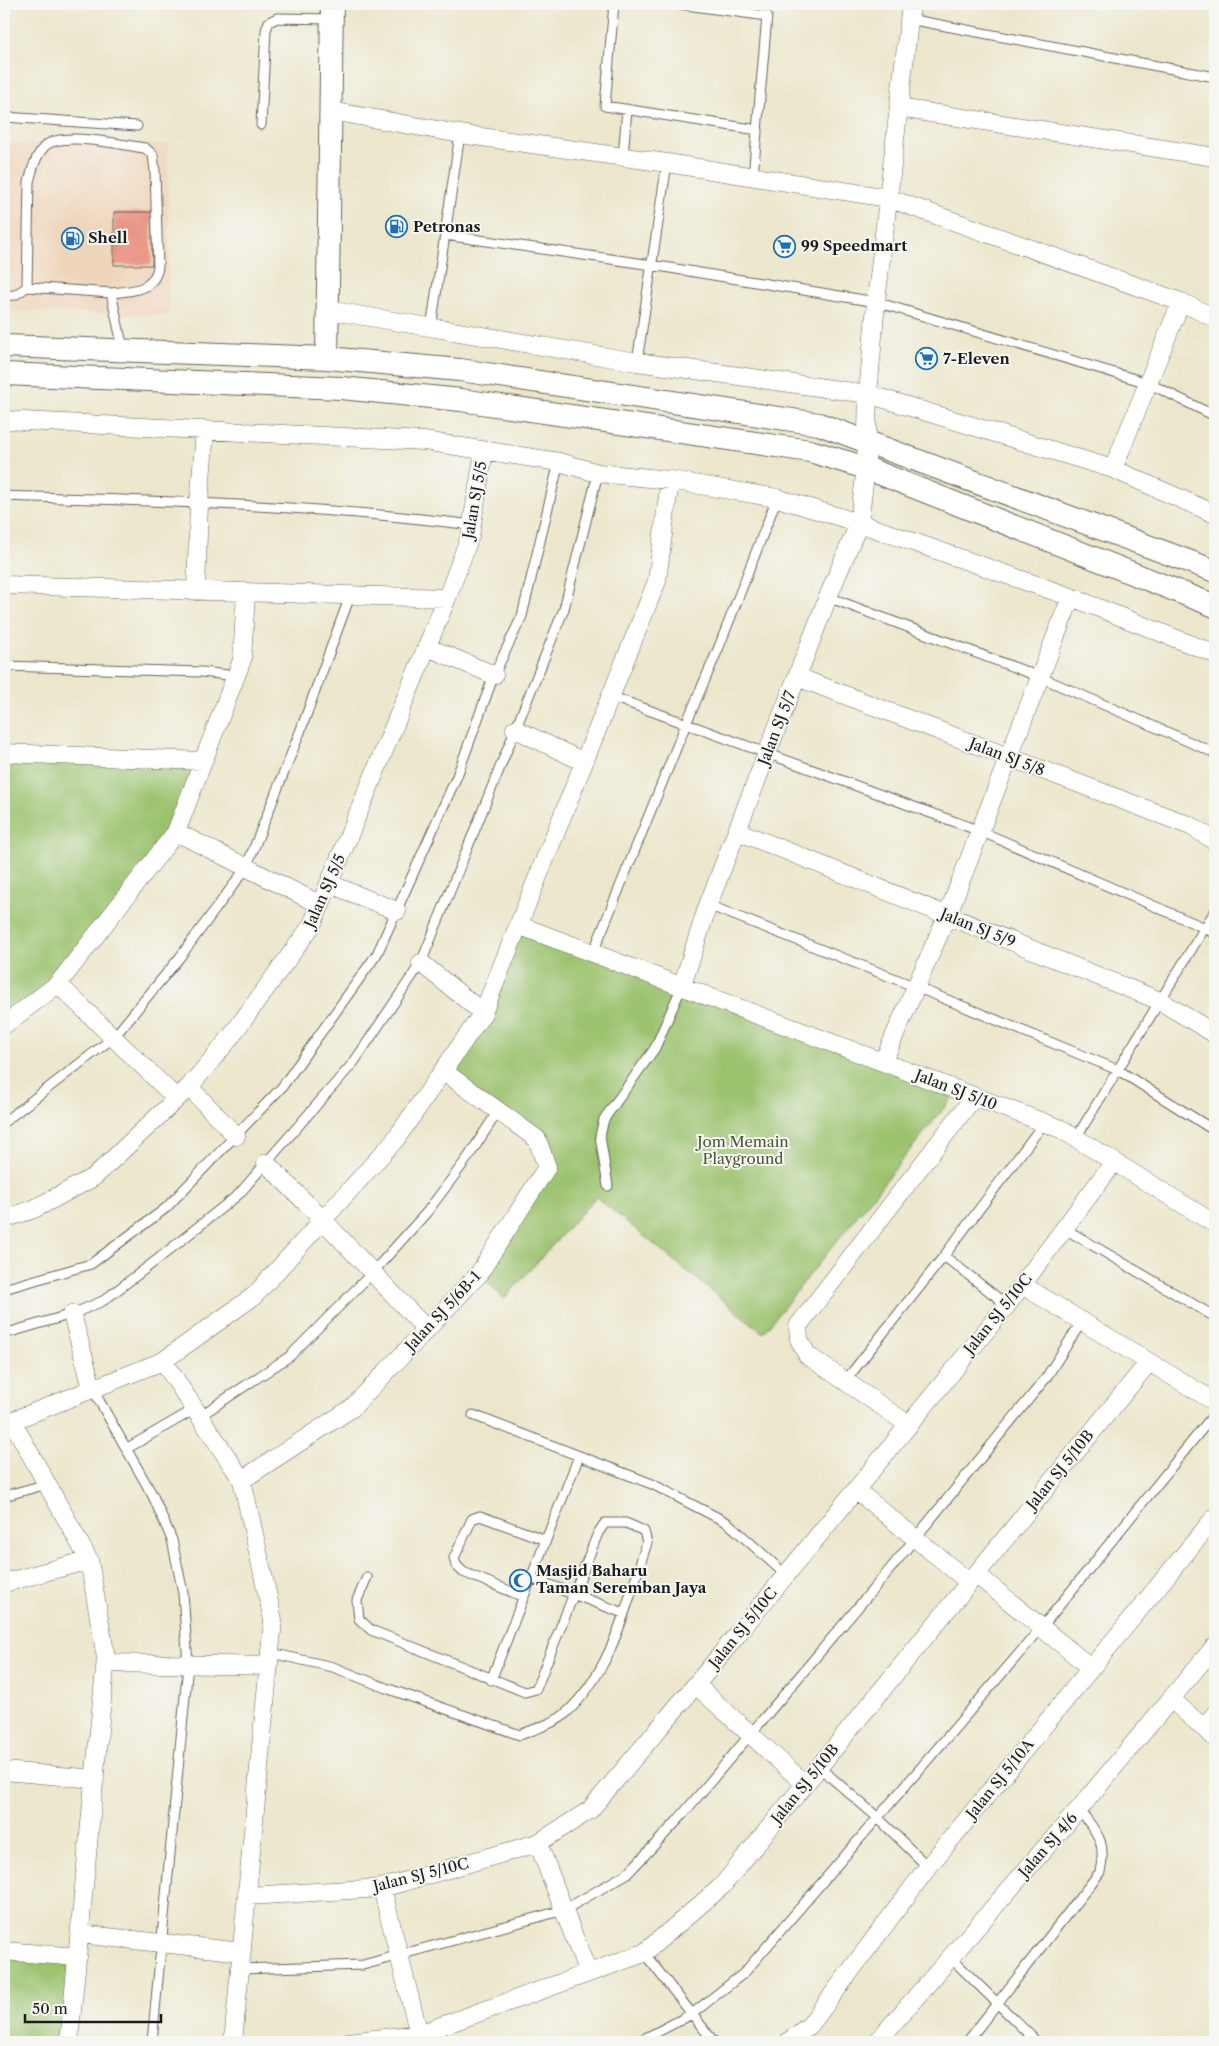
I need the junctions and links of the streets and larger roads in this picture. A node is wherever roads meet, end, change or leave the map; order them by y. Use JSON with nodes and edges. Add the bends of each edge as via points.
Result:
{"nodes":[{"id":1,"x":332,"y":11,"type":"edge"},
{"id":2,"x":910,"y":11,"type":"edge"},
{"id":3,"x":899,"y":108,"type":"junction"},
{"id":4,"x":331,"y":111,"type":"junction"},
{"id":5,"x":1215,"y":157,"type":"edge"},
{"id":6,"x":888,"y":198,"type":"junction"},
{"id":7,"x":1181,"y":302,"type":"junction"},
{"id":8,"x":328,"y":310,"type":"junction"},
{"id":9,"x":1215,"y":318,"type":"edge"},
{"id":10,"x":4,"y":346,"type":"edge"},
{"id":11,"x":327,"y":358,"type":"junction"},
{"id":12,"x":4,"y":374,"type":"edge"},
{"id":13,"x":868,"y":394,"type":"junction"},
{"id":14,"x":4,"y":420,"type":"edge"},
{"id":15,"x":206,"y":431,"type":"junction"},
{"id":16,"x":866,"y":440,"type":"junction"},
{"id":17,"x":484,"y":450,"type":"junction"},
{"id":18,"x":866,"y":468,"type":"junction"},
{"id":19,"x":1113,"y":469,"type":"junction"},
{"id":20,"x":670,"y":480,"type":"junction"},
{"id":21,"x":1215,"y":514,"type":"edge"},
{"id":22,"x":859,"y":523,"type":"junction"},
{"id":23,"x":1215,"y":571,"type":"edge"},
{"id":24,"x":4,"y":585,"type":"edge"},
{"id":25,"x":196,"y":591,"type":"junction"},
{"id":26,"x":246,"y":593,"type":"junction"},
{"id":27,"x":1071,"y":597,"type":"junction"},
{"id":28,"x":447,"y":598,"type":"junction"},
{"id":29,"x":1215,"y":606,"type":"edge"},
{"id":30,"x":426,"y":648,"type":"junction"},
{"id":31,"x":1215,"y":654,"type":"edge"},
{"id":32,"x":494,"y":675,"type":"road end"},
{"id":33,"x":797,"y":677,"type":"junction"},
{"id":34,"x":515,"y":729,"type":"road end"},
{"id":35,"x":4,"y":753,"type":"edge"},
{"id":36,"x":1008,"y":757,"type":"junction"},
{"id":37,"x":203,"y":761,"type":"junction"},
{"id":38,"x":584,"y":762,"type":"junction"},
{"id":39,"x":737,"y":831,"type":"junction"},
{"id":40,"x":176,"y":832,"type":"junction"},
{"id":41,"x":1215,"y":841,"type":"edge"},
{"id":42,"x":330,"y":884,"type":"junction"},
{"id":43,"x":321,"y":905,"type":"junction"},
{"id":44,"x":396,"y":911,"type":"road end"},
{"id":45,"x":947,"y":916,"type":"junction"},
{"id":46,"x":518,"y":925,"type":"junction"},
{"id":47,"x":421,"y":963,"type":"road end"},
{"id":48,"x":58,"y":984,"type":"junction"},
{"id":49,"x":682,"y":986,"type":"junction"},
{"id":50,"x":483,"y":1013,"type":"junction"},
{"id":51,"x":4,"y":1025,"type":"edge"},
{"id":52,"x":1215,"y":1034,"type":"edge"},
{"id":53,"x":883,"y":1062,"type":"junction"},
{"id":54,"x":443,"y":1071,"type":"junction"},
{"id":55,"x":182,"y":1093,"type":"junction"},
{"id":56,"x":974,"y":1097,"type":"junction"},
{"id":57,"x":236,"y":1136,"type":"road end"},
{"id":58,"x":1114,"y":1162,"type":"junction"},
{"id":59,"x":266,"y":1163,"type":"road end"},
{"id":60,"x":4,"y":1219,"type":"edge"},
{"id":61,"x":324,"y":1220,"type":"junction"},
{"id":62,"x":1215,"y":1224,"type":"edge"},
{"id":63,"x":1022,"y":1285,"type":"junction"},
{"id":64,"x":72,"y":1314,"type":"road end"},
{"id":65,"x":426,"y":1329,"type":"junction"},
{"id":66,"x":163,"y":1361,"type":"junction"},
{"id":67,"x":1149,"y":1362,"type":"junction"},
{"id":68,"x":92,"y":1388,"type":"junction"},
{"id":69,"x":1215,"y":1402,"type":"edge"},
{"id":70,"x":8,"y":1421,"type":"edge"},
{"id":71,"x":909,"y":1424,"type":"junction"},
{"id":72,"x":242,"y":1480,"type":"junction"},
{"id":73,"x":856,"y":1490,"type":"junction"},
{"id":74,"x":1215,"y":1517,"type":"edge"},
{"id":75,"x":89,"y":1560,"type":"junction"},
{"id":76,"x":973,"y":1578,"type":"junction"},
{"id":77,"x":4,"y":1583,"type":"edge"},
{"id":78,"x":1215,"y":1646,"type":"edge"},
{"id":79,"x":270,"y":1660,"type":"junction"},
{"id":80,"x":106,"y":1663,"type":"junction"},
{"id":81,"x":1091,"y":1668,"type":"junction"},
{"id":82,"x":696,"y":1685,"type":"junction"},
{"id":83,"x":1171,"y":1699,"type":"junction"},
{"id":84,"x":1215,"y":1714,"type":"edge"},
{"id":85,"x":1210,"y":1733,"type":"edge"},
{"id":86,"x":4,"y":1771,"type":"edge"},
{"id":87,"x":95,"y":1780,"type":"junction"},
{"id":88,"x":805,"y":1784,"type":"junction"},
{"id":89,"x":538,"y":1843,"type":"junction"},
{"id":90,"x":382,"y":1888,"type":"junction"},
{"id":91,"x":247,"y":1896,"type":"junction"},
{"id":92,"x":80,"y":1934,"type":"junction"},
{"id":93,"x":4,"y":1951,"type":"edge"},
{"id":94,"x":78,"y":1957,"type":"junction"},
{"id":95,"x":241,"y":1961,"type":"junction"},
{"id":96,"x":588,"y":1973,"type":"junction"},
{"id":97,"x":419,"y":2038,"type":"edge"},
{"id":98,"x":69,"y":2042,"type":"edge"},
{"id":99,"x":233,"y":2042,"type":"edge"},
{"id":100,"x":348,"y":2042,"type":"edge"},
{"id":101,"x":788,"y":2042,"type":"edge"},
{"id":102,"x":877,"y":2042,"type":"edge"}],
"edges":[{"from":1,"to":4,"type":"street"},
{"from":2,"to":3,"type":"street","name":"Jalan SJ 5/7"},
{"from":3,"to":5,"type":"street"},
{"from":3,"to":6,"type":"street","name":"Jalan SJ 5/7"},
{"from":4,"to":6,"type":"street","via":[[460,134]]},
{"from":4,"to":8,"type":"street"},
{"from":6,"to":7,"type":"street"},
{"from":6,"to":13,"type":"street","name":"Jalan SJ 5/7"},
{"from":7,"to":9,"type":"street"},
{"from":7,"to":19,"type":"street"},
{"from":8,"to":11,"type":"street"},
{"from":8,"to":13,"type":"street","via":[[637,362]]},
{"from":10,"to":11,"type":"street"},
{"from":11,"to":16,"type":"street","via":[[460,370],[724,409],[819,424]]},
{"from":12,"to":18,"type":"street","via":[[341,388],[461,400],[810,452]]},
{"from":13,"to":16,"type":"street","name":"Jalan SJ 5/7"},
{"from":13,"to":19,"type":"street"},
{"from":14,"to":15,"type":"street"},
{"from":15,"to":17,"type":"street","via":[[424,441]]},
{"from":15,"to":25,"type":"street"},
{"from":16,"to":18,"type":"street","name":"Jalan SJ 5/7"},
{"from":16,"to":23,"type":"street"},
{"from":17,"to":20,"type":"street","via":[[559,462],[598,473]]},
{"from":17,"to":28,"type":"street","name":"Jalan SJ 5/5","via":[[470,536]]},
{"from":18,"to":22,"type":"street","name":"Jalan SJ 5/7"},
{"from":18,"to":29,"type":"street"},
{"from":19,"to":21,"type":"street"},
{"from":20,"to":22,"type":"street","via":[[777,498]]},
{"from":20,"to":38,"type":"street","via":[[657,580]]},
{"from":22,"to":27,"type":"street"},
{"from":22,"to":33,"type":"street","name":"Jalan SJ 5/7"},
{"from":24,"to":25,"type":"street"},
{"from":25,"to":26,"type":"street"},
{"from":26,"to":28,"type":"street"},
{"from":26,"to":37,"type":"street","via":[[242,660]]},
{"from":27,"to":31,"type":"street"},
{"from":27,"to":36,"type":"street"},
{"from":28,"to":30,"type":"street","name":"Jalan SJ 5/5"},
{"from":30,"to":32,"type":"street"},
{"from":30,"to":42,"type":"street","name":"Jalan SJ 5/5"},
{"from":33,"to":36,"type":"street","name":"Jalan SJ 5/8"},
{"from":33,"to":39,"type":"street","name":"Jalan SJ 5/7"},
{"from":34,"to":38,"type":"street"},
{"from":35,"to":37,"type":"street"},
{"from":36,"to":41,"type":"street","name":"Jalan SJ 5/8","via":[[1191,826]]},
{"from":36,"to":45,"type":"street"},
{"from":37,"to":40,"type":"street"},
{"from":38,"to":46,"type":"street"},
{"from":39,"to":45,"type":"street","name":"Jalan SJ 5/9"},
{"from":39,"to":49,"type":"street","name":"Jalan SJ 5/7","via":[[708,905]]},
{"from":40,"to":43,"type":"street"},
{"from":40,"to":48,"type":"street"},
{"from":42,"to":43,"type":"street","name":"Jalan SJ 5/5"},
{"from":42,"to":44,"type":"street"},
{"from":43,"to":55,"type":"street","name":"Jalan SJ 5/5","via":[[312,926],[230,1038]]},
{"from":45,"to":52,"type":"street","name":"Jalan SJ 5/9","via":[[1160,1000]]},
{"from":45,"to":53,"type":"street"},
{"from":46,"to":49,"type":"street","name":"Jalan SJ 5/10"},
{"from":46,"to":50,"type":"street"},
{"from":47,"to":50,"type":"street"},
{"from":48,"to":51,"type":"street"},
{"from":48,"to":55,"type":"street","via":[[114,1037]]},
{"from":49,"to":53,"type":"street","name":"Jalan SJ 5/10"},
{"from":50,"to":54,"type":"street"},
{"from":53,"to":56,"type":"street","name":"Jalan SJ 5/10"},
{"from":54,"to":61,"type":"street","via":[[395,1140]]},
{"from":54,"to":65,"type":"street","name":"Jalan SJ 5/6B-1","via":[[537,1139],[547,1167],[478,1275]]},
{"from":55,"to":57,"type":"street"},
{"from":55,"to":60,"type":"street","name":"Jalan SJ 5/5","via":[[94,1177],[34,1209]]},
{"from":56,"to":58,"type":"street","name":"Jalan SJ 5/10","via":[[1061,1129]]},
{"from":56,"to":71,"type":"street","via":[[798,1326],[799,1339],[807,1356]]},
{"from":58,"to":62,"type":"street","name":"Jalan SJ 5/10"},
{"from":58,"to":63,"type":"street","name":"Jalan SJ 5/10C"},
{"from":59,"to":61,"type":"street"},
{"from":61,"to":65,"type":"street"},
{"from":61,"to":66,"type":"street","via":[[254,1296]]},
{"from":63,"to":67,"type":"street"},
{"from":63,"to":71,"type":"street","name":"Jalan SJ 5/10C"},
{"from":64,"to":68,"type":"street"},
{"from":65,"to":72,"type":"street","name":"Jalan SJ 5/6B-1","via":[[352,1408]]},
{"from":66,"to":68,"type":"street"},
{"from":66,"to":72,"type":"street"},
{"from":67,"to":69,"type":"street"},
{"from":67,"to":76,"type":"street","name":"Jalan SJ 5/10B"},
{"from":68,"to":70,"type":"street"},
{"from":70,"to":75,"type":"street"},
{"from":71,"to":73,"type":"street","name":"Jalan SJ 5/10C"},
{"from":72,"to":79,"type":"street","via":[[273,1620]]},
{"from":73,"to":76,"type":"street","via":[[915,1538]]},
{"from":73,"to":82,"type":"street","name":"Jalan SJ 5/10C"},
{"from":74,"to":81,"type":"street","name":"Jalan SJ 5/10A"},
{"from":75,"to":77,"type":"street"},
{"from":75,"to":80,"type":"street"},
{"from":76,"to":81,"type":"street","via":[[1042,1627]]},
{"from":76,"to":88,"type":"street","name":"Jalan SJ 5/10B"},
{"from":78,"to":83,"type":"street","name":"Jalan SJ 4/6"},
{"from":79,"to":80,"type":"street"},
{"from":79,"to":91,"type":"street"},
{"from":80,"to":87,"type":"street"},
{"from":81,"to":101,"type":"street","name":"Jalan SJ 5/10A","via":[[928,1867],[810,2026]]},
{"from":82,"to":88,"type":"street"},
{"from":82,"to":89,"type":"street","name":"Jalan SJ 5/10C","via":[[590,1810]]},
{"from":83,"to":85,"type":"street"},
{"from":83,"to":102,"type":"street","name":"Jalan SJ 4/6"},
{"from":84,"to":85,"type":"street"},
{"from":86,"to":87,"type":"street"},
{"from":87,"to":92,"type":"street"},
{"from":88,"to":96,"type":"street","name":"Jalan SJ 5/10B","via":[[722,1886],[644,1953]]},
{"from":89,"to":90,"type":"street","name":"Jalan SJ 5/10C"},
{"from":89,"to":96,"type":"street"},
{"from":90,"to":91,"type":"street","name":"Jalan SJ 5/10C"},
{"from":90,"to":97,"type":"street"},
{"from":91,"to":95,"type":"street"},
{"from":92,"to":94,"type":"street"},
{"from":92,"to":95,"type":"street","via":[[161,1944]]},
{"from":93,"to":94,"type":"street"},
{"from":94,"to":98,"type":"street"},
{"from":95,"to":99,"type":"street"},
{"from":96,"to":97,"type":"street","name":"Jalan SJ 5/10B"},
{"from":97,"to":100,"type":"street","name":"Jalan SJ 5/10B"}]}
